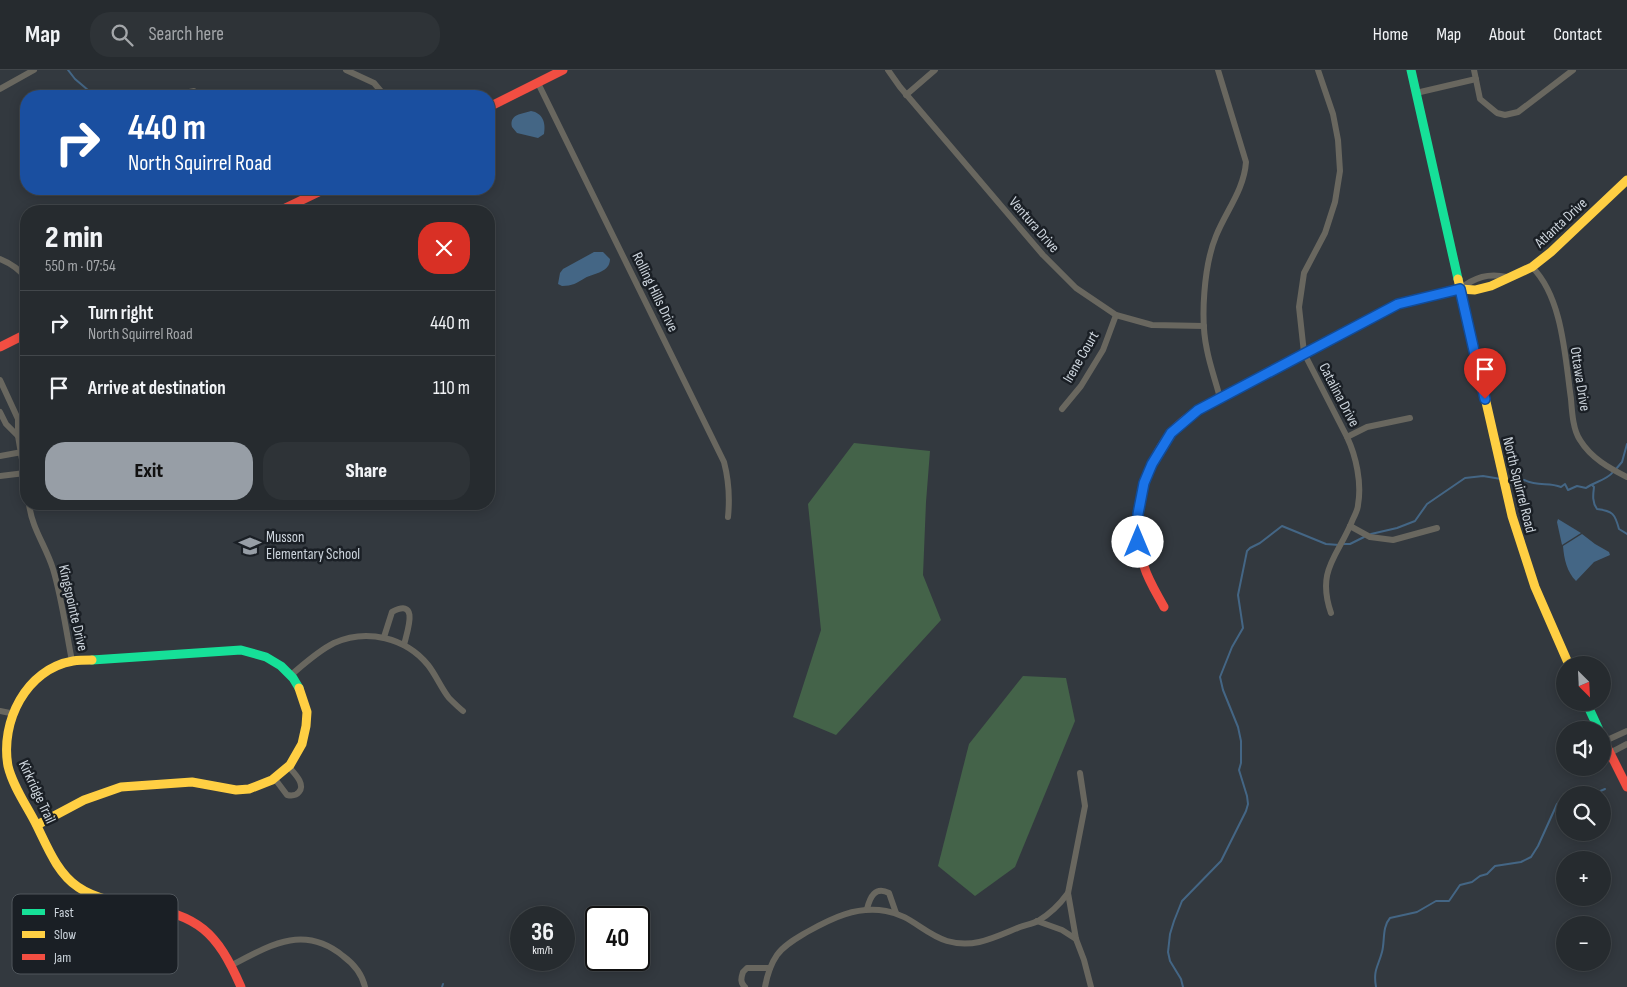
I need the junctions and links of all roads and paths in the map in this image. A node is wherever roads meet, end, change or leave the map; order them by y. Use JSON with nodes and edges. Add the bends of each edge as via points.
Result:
{"nodes":[{"id":1,"x":34,"y":70,"type":"edge"},
{"id":2,"x":346,"y":70,"type":"edge"},
{"id":3,"x":562,"y":70,"type":"edge"},
{"id":4,"x":888,"y":70,"type":"edge"},
{"id":5,"x":935,"y":70,"type":"edge"},
{"id":6,"x":1218,"y":70,"type":"edge"},
{"id":7,"x":1318,"y":70,"type":"edge"},
{"id":8,"x":1411,"y":70,"type":"edge"},
{"id":9,"x":1474,"y":70,"type":"edge"},
{"id":10,"x":1572,"y":70,"type":"edge"},
{"id":11,"x":548,"y":73,"type":"edge"},
{"id":12,"x":1476,"y":79,"type":"junction"},
{"id":13,"x":538,"y":83,"type":"junction"},
{"id":14,"x":0,"y":89,"type":"edge"},
{"id":15,"x":380,"y":90,"type":"edge"},
{"id":16,"x":1416,"y":93,"type":"junction"},
{"id":17,"x":906,"y":95,"type":"junction"},
{"id":18,"x":495,"y":104,"type":"edge"},
{"id":19,"x":1627,"y":180,"type":"edge"},
{"id":20,"x":304,"y":195,"type":"edge"},
{"id":21,"x":288,"y":205,"type":"edge"},
{"id":22,"x":0,"y":259,"type":"edge"},
{"id":23,"x":1532,"y":267,"type":"junction"},
{"id":24,"x":20,"y":271,"type":"edge"},
{"id":25,"x":1460,"y":289,"type":"junction"},
{"id":26,"x":1116,"y":315,"type":"junction"},
{"id":27,"x":1204,"y":326,"type":"junction"},
{"id":28,"x":20,"y":337,"type":"edge"},
{"id":29,"x":0,"y":347,"type":"edge"},
{"id":30,"x":1304,"y":354,"type":"junction"},
{"id":31,"x":0,"y":380,"type":"edge"},
{"id":32,"x":1220,"y":398,"type":"junction"},
{"id":33,"x":1062,"y":408,"type":"dead end"},
{"id":34,"x":0,"y":412,"type":"edge"},
{"id":35,"x":1410,"y":418,"type":"dead end"},
{"id":36,"x":18,"y":436,"type":"junction"},
{"id":37,"x":1347,"y":436,"type":"junction"},
{"id":38,"x":20,"y":444,"type":"edge"},
{"id":39,"x":20,"y":452,"type":"edge"},
{"id":40,"x":0,"y":456,"type":"edge"},
{"id":41,"x":20,"y":474,"type":"edge"},
{"id":42,"x":0,"y":476,"type":"edge"},
{"id":43,"x":1627,"y":477,"type":"edge"},
{"id":44,"x":30,"y":510,"type":"edge"},
{"id":45,"x":728,"y":517,"type":"dead end"},
{"id":46,"x":1350,"y":526,"type":"junction"},
{"id":47,"x":1437,"y":528,"type":"dead end"},
{"id":48,"x":1164,"y":607,"type":"dead end"},
{"id":49,"x":1331,"y":613,"type":"dead end"},
{"id":50,"x":384,"y":637,"type":"junction"},
{"id":51,"x":404,"y":645,"type":"junction"},
{"id":52,"x":1565,"y":656,"type":"edge"},
{"id":53,"x":72,"y":661,"type":"junction"},
{"id":54,"x":291,"y":675,"type":"junction"},
{"id":55,"x":0,"y":711,"type":"edge"},
{"id":56,"x":463,"y":711,"type":"dead end"},
{"id":57,"x":10,"y":713,"type":"junction"},
{"id":58,"x":1627,"y":731,"type":"edge"},
{"id":59,"x":1611,"y":737,"type":"edge"},
{"id":60,"x":1627,"y":744,"type":"edge"},
{"id":61,"x":1611,"y":752,"type":"edge"},
{"id":62,"x":1611,"y":755,"type":"edge"},
{"id":63,"x":289,"y":767,"type":"junction"},
{"id":64,"x":1080,"y":773,"type":"dead end"},
{"id":65,"x":275,"y":780,"type":"junction"},
{"id":66,"x":1627,"y":787,"type":"edge"},
{"id":67,"x":37,"y":825,"type":"junction"},
{"id":68,"x":1068,"y":893,"type":"junction"},
{"id":69,"x":91,"y":894,"type":"edge"},
{"id":70,"x":867,"y":909,"type":"junction"},
{"id":71,"x":896,"y":913,"type":"junction"},
{"id":72,"x":178,"y":914,"type":"edge"},
{"id":73,"x":1037,"y":921,"type":"junction"},
{"id":74,"x":1076,"y":939,"type":"junction"},
{"id":75,"x":232,"y":965,"type":"junction"},
{"id":76,"x":770,"y":968,"type":"junction"},
{"id":77,"x":241,"y":987,"type":"edge"},
{"id":78,"x":365,"y":987,"type":"edge"},
{"id":79,"x":745,"y":987,"type":"edge"},
{"id":80,"x":765,"y":987,"type":"edge"},
{"id":81,"x":1091,"y":987,"type":"edge"}],
"edges":[{"from":1,"to":14,"type":"street"},
{"from":2,"to":15,"type":"street","via":[[374,83]]},
{"from":3,"to":11,"type":"street"},
{"from":4,"to":17,"type":"street","name":"Ventura Drive"},
{"from":5,"to":17,"type":"street"},
{"from":6,"to":27,"type":"street","via":[[1246,162],[1236,197],[1215,237],[1203,298]]},
{"from":7,"to":30,"type":"street","name":"Catalina Drive","via":[[1333,114],[1340,171],[1325,233],[1304,273],[1298,307]]},
{"from":8,"to":16,"type":"street","name":"North Squirrel Road"},
{"from":9,"to":12,"type":"street"},
{"from":10,"to":12,"type":"street","via":[[1518,112],[1505,115],[1480,100]]},
{"from":11,"to":13,"type":"street"},
{"from":12,"to":16,"type":"street"},
{"from":13,"to":18,"type":"street"},
{"from":13,"to":45,"type":"street","name":"Rolling Hills Drive","via":[[724,462],[730,498]]},
{"from":16,"to":25,"type":"street","name":"North Squirrel Road"},
{"from":17,"to":26,"type":"street","name":"Ventura Drive","via":[[1043,255],[1076,288]]},
{"from":19,"to":23,"type":"street","name":"Atlanta Drive"},
{"from":20,"to":21,"type":"street"},
{"from":22,"to":24,"type":"street"},
{"from":23,"to":25,"type":"street","name":"Atlanta Drive","via":[[1491,286]]},
{"from":23,"to":43,"type":"street","name":"Ottawa Drive","via":[[1548,286],[1558,320],[1579,440],[1596,459]]},
{"from":25,"to":30,"type":"street","name":"Atlanta Drive","via":[[1398,304]]},
{"from":25,"to":52,"type":"street","name":"North Squirrel Road","via":[[1519,541]]},
{"from":26,"to":27,"type":"street","name":"Ventura Drive","via":[[1152,325]]},
{"from":26,"to":33,"type":"street","name":"Irene Court","via":[[1103,350],[1081,386]]},
{"from":27,"to":32,"type":"street","via":[[1206,348]]},
{"from":28,"to":29,"type":"street"},
{"from":30,"to":32,"type":"street","name":"Atlanta Drive"},
{"from":30,"to":37,"type":"street","name":"Catalina Drive"},
{"from":31,"to":36,"type":"street","via":[[18,419]]},
{"from":32,"to":48,"type":"street","name":"Atlanta Drive","via":[[1198,410],[1171,433],[1144,483],[1138,514],[1138,542],[1144,568]]},
{"from":34,"to":36,"type":"street"},
{"from":35,"to":37,"type":"street","via":[[1367,427]]},
{"from":36,"to":38,"type":"street"},
{"from":37,"to":46,"type":"street","name":"Catalina Drive","via":[[1358,470],[1358,505]]},
{"from":39,"to":40,"type":"street"},
{"from":41,"to":42,"type":"street"},
{"from":44,"to":53,"type":"street","name":"Kingspointe Drive","via":[[60,594]]},
{"from":46,"to":47,"type":"street","via":[[1370,537],[1393,540]]},
{"from":46,"to":49,"type":"street","name":"Catalina Drive","via":[[1326,577],[1326,597]]},
{"from":50,"to":51,"type":"street"},
{"from":50,"to":51,"type":"street","via":[[392,612],[406,609],[411,618]]},
{"from":50,"to":54,"type":"street","via":[[348,638],[335,643]]},
{"from":51,"to":56,"type":"street","via":[[428,665],[449,697]]},
{"from":53,"to":54,"type":"street","name":"Kirkridge Trail","via":[[241,650],[264,656]]},
{"from":53,"to":57,"type":"street","name":"Kirkridge Trail","via":[[44,673],[20,694]]},
{"from":54,"to":63,"type":"street","via":[[306,707],[307,724],[300,752]]},
{"from":55,"to":57,"type":"street"},
{"from":57,"to":67,"type":"street","name":"Kirkridge Trail","via":[[5,730],[8,767]]},
{"from":58,"to":59,"type":"street"},
{"from":60,"to":61,"type":"street"},
{"from":62,"to":66,"type":"street"},
{"from":63,"to":65,"type":"street"},
{"from":63,"to":65,"type":"street","via":[[300,781],[298,793],[287,795]]},
{"from":64,"to":68,"type":"street","via":[[1085,806]]},
{"from":65,"to":67,"type":"street","via":[[236,790],[202,782],[120,787],[94,796]]},
{"from":67,"to":69,"type":"street","name":"Kirkridge Trail","via":[[56,862],[75,885]]},
{"from":68,"to":73,"type":"street"},
{"from":68,"to":74,"type":"street"},
{"from":70,"to":71,"type":"street"},
{"from":70,"to":71,"type":"street","via":[[872,895],[883,890],[889,893]]},
{"from":70,"to":76,"type":"street","via":[[830,918],[794,940],[778,954]]},
{"from":71,"to":73,"type":"street","via":[[945,940],[961,944],[992,939]]},
{"from":72,"to":75,"type":"street","name":"Kirkridge Trail","via":[[206,930]]},
{"from":73,"to":74,"type":"street"},
{"from":74,"to":81,"type":"street"},
{"from":75,"to":77,"type":"street","name":"Kirkridge Trail"},
{"from":75,"to":78,"type":"street","via":[[283,941],[315,940],[349,960],[362,976]]},
{"from":76,"to":79,"type":"street","via":[[747,968],[741,979]]},
{"from":76,"to":80,"type":"street"}]}
